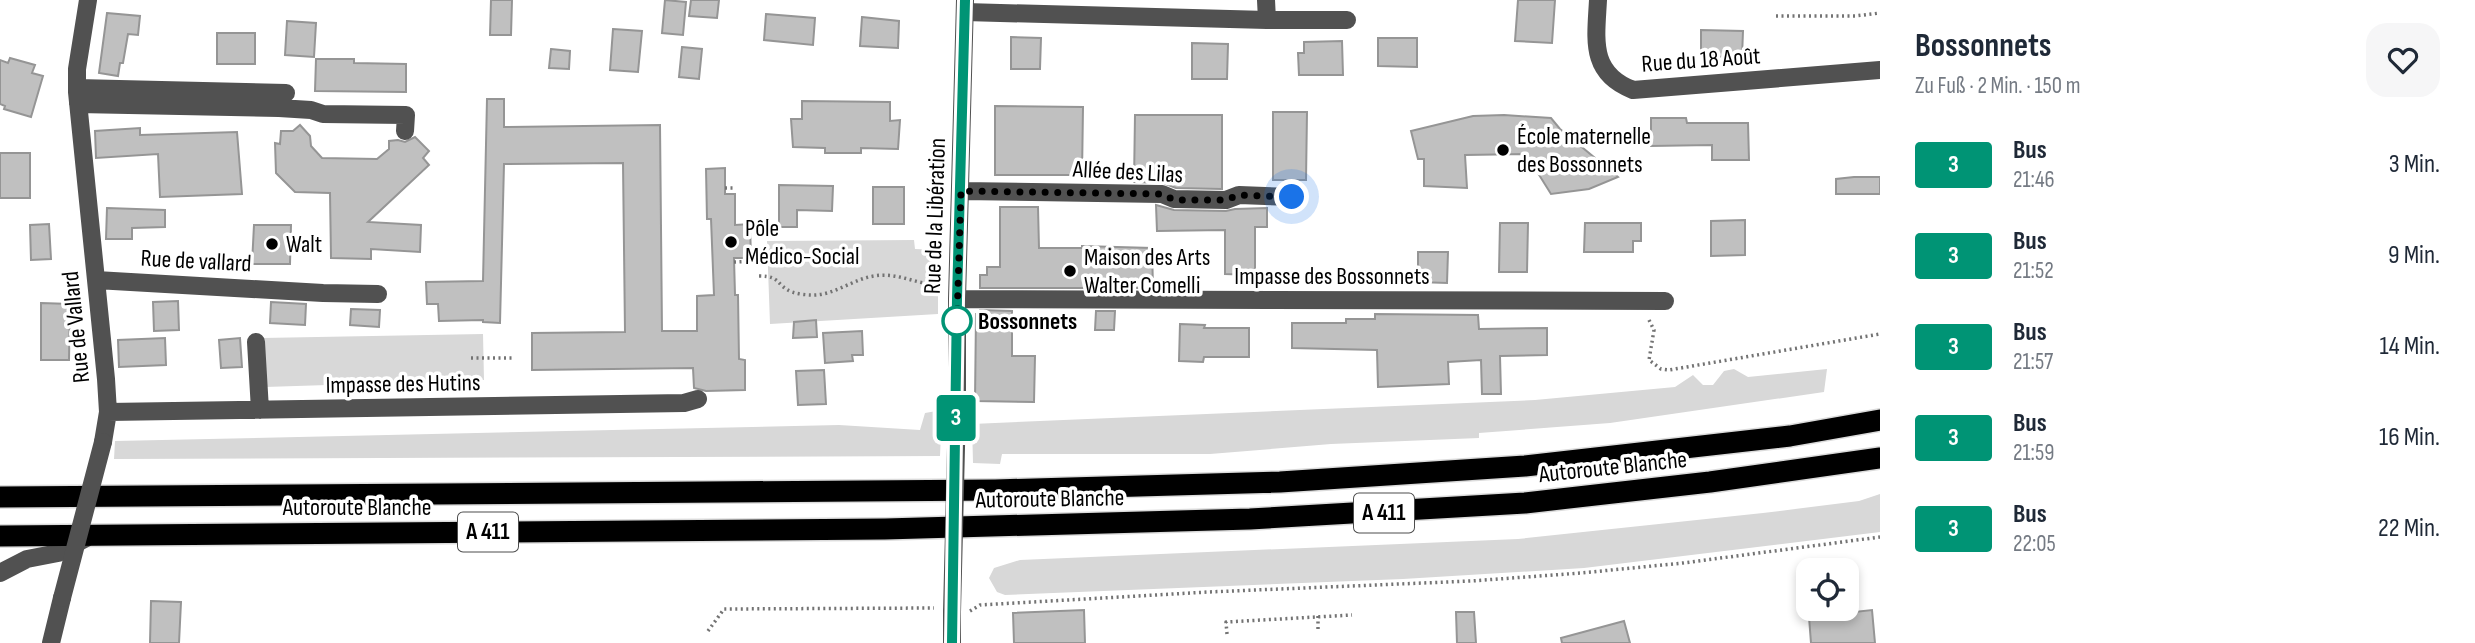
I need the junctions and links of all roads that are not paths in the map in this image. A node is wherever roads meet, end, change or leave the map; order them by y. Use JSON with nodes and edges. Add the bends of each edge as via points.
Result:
{"nodes":[{"id":1,"x":88,"y":0,"type":"edge"},
{"id":2,"x":1266,"y":0,"type":"edge"},
{"id":3,"x":1598,"y":0,"type":"edge"},
{"id":4,"x":965,"y":6,"type":"edge"},
{"id":5,"x":1267,"y":20,"type":"junction"},
{"id":6,"x":1347,"y":20,"type":"dead end"},
{"id":7,"x":1880,"y":70,"type":"edge"},
{"id":8,"x":286,"y":93,"type":"dead end"},
{"id":9,"x":78,"y":96,"type":"junction"},
{"id":10,"x":405,"y":131,"type":"dead end"},
{"id":11,"x":961,"y":191,"type":"junction"},
{"id":12,"x":1292,"y":197,"type":"dead end"},
{"id":13,"x":96,"y":280,"type":"junction"},
{"id":14,"x":957,"y":292,"type":"junction"},
{"id":15,"x":378,"y":294,"type":"dead end"},
{"id":16,"x":1659,"y":301,"type":"road end"},
{"id":17,"x":256,"y":342,"type":"dead end"},
{"id":18,"x":698,"y":399,"type":"dead end"},
{"id":19,"x":260,"y":410,"type":"junction"},
{"id":20,"x":108,"y":412,"type":"junction"},
{"id":21,"x":1880,"y":420,"type":"edge"},
{"id":22,"x":1880,"y":458,"type":"edge"},
{"id":23,"x":0,"y":497,"type":"edge"},
{"id":24,"x":92,"y":535,"type":"junction"},
{"id":25,"x":0,"y":536,"type":"edge"},
{"id":26,"x":0,"y":573,"type":"edge"},
{"id":27,"x":51,"y":643,"type":"edge"},
{"id":28,"x":952,"y":643,"type":"edge"}],
"edges":[{"from":1,"to":9,"type":"street","name":"Rue de Vallard"},
{"from":2,"to":5,"type":"street"},
{"from":3,"to":7,"type":"street","name":"Rue du 18 Août","via":[[1600,63],[1612,78],[1633,90]]},
{"from":4,"to":5,"type":"street"},
{"from":4,"to":11,"type":"street","name":"Rue de la Libération"},
{"from":5,"to":6,"type":"street"},
{"from":8,"to":9,"type":"street"},
{"from":9,"to":10,"type":"street","via":[[323,114],[406,115]]},
{"from":9,"to":13,"type":"street","name":"Rue de Vallard"},
{"from":11,"to":12,"type":"street","name":"Allée des Lilas","via":[[1162,194],[1174,200]]},
{"from":11,"to":14,"type":"street","name":"Rue de la Libération"},
{"from":13,"to":15,"type":"street","name":"Rue de vallard"},
{"from":13,"to":20,"type":"street","name":"Rue de Vallard"},
{"from":14,"to":16,"type":"street","name":"Impasse des Bossonnets"},
{"from":14,"to":28,"type":"street","name":"Rue de la Libération","bridge":true},
{"from":17,"to":19,"type":"street"},
{"from":18,"to":19,"type":"street","name":"Impasse des Hutins","via":[[684,403]]},
{"from":19,"to":20,"type":"street","name":"Impasse des Hutins"},
{"from":20,"to":27,"type":"street","name":"Rue de Vallard","bridge":true},
{"from":21,"to":23,"type":"highway","name":"Autoroute Blanche","number":"A 411","via":[[1764,439],[1525,466],[1280,482],[995,490]]},
{"from":22,"to":24,"type":"highway","name":"Autoroute Blanche","number":"A 411","via":[[1617,494],[1250,519],[911,528]]},
{"from":24,"to":25,"type":"highway","name":"Autoroute Blanche"},
{"from":24,"to":26,"type":"street","via":[[58,553],[27,559]]}]}
